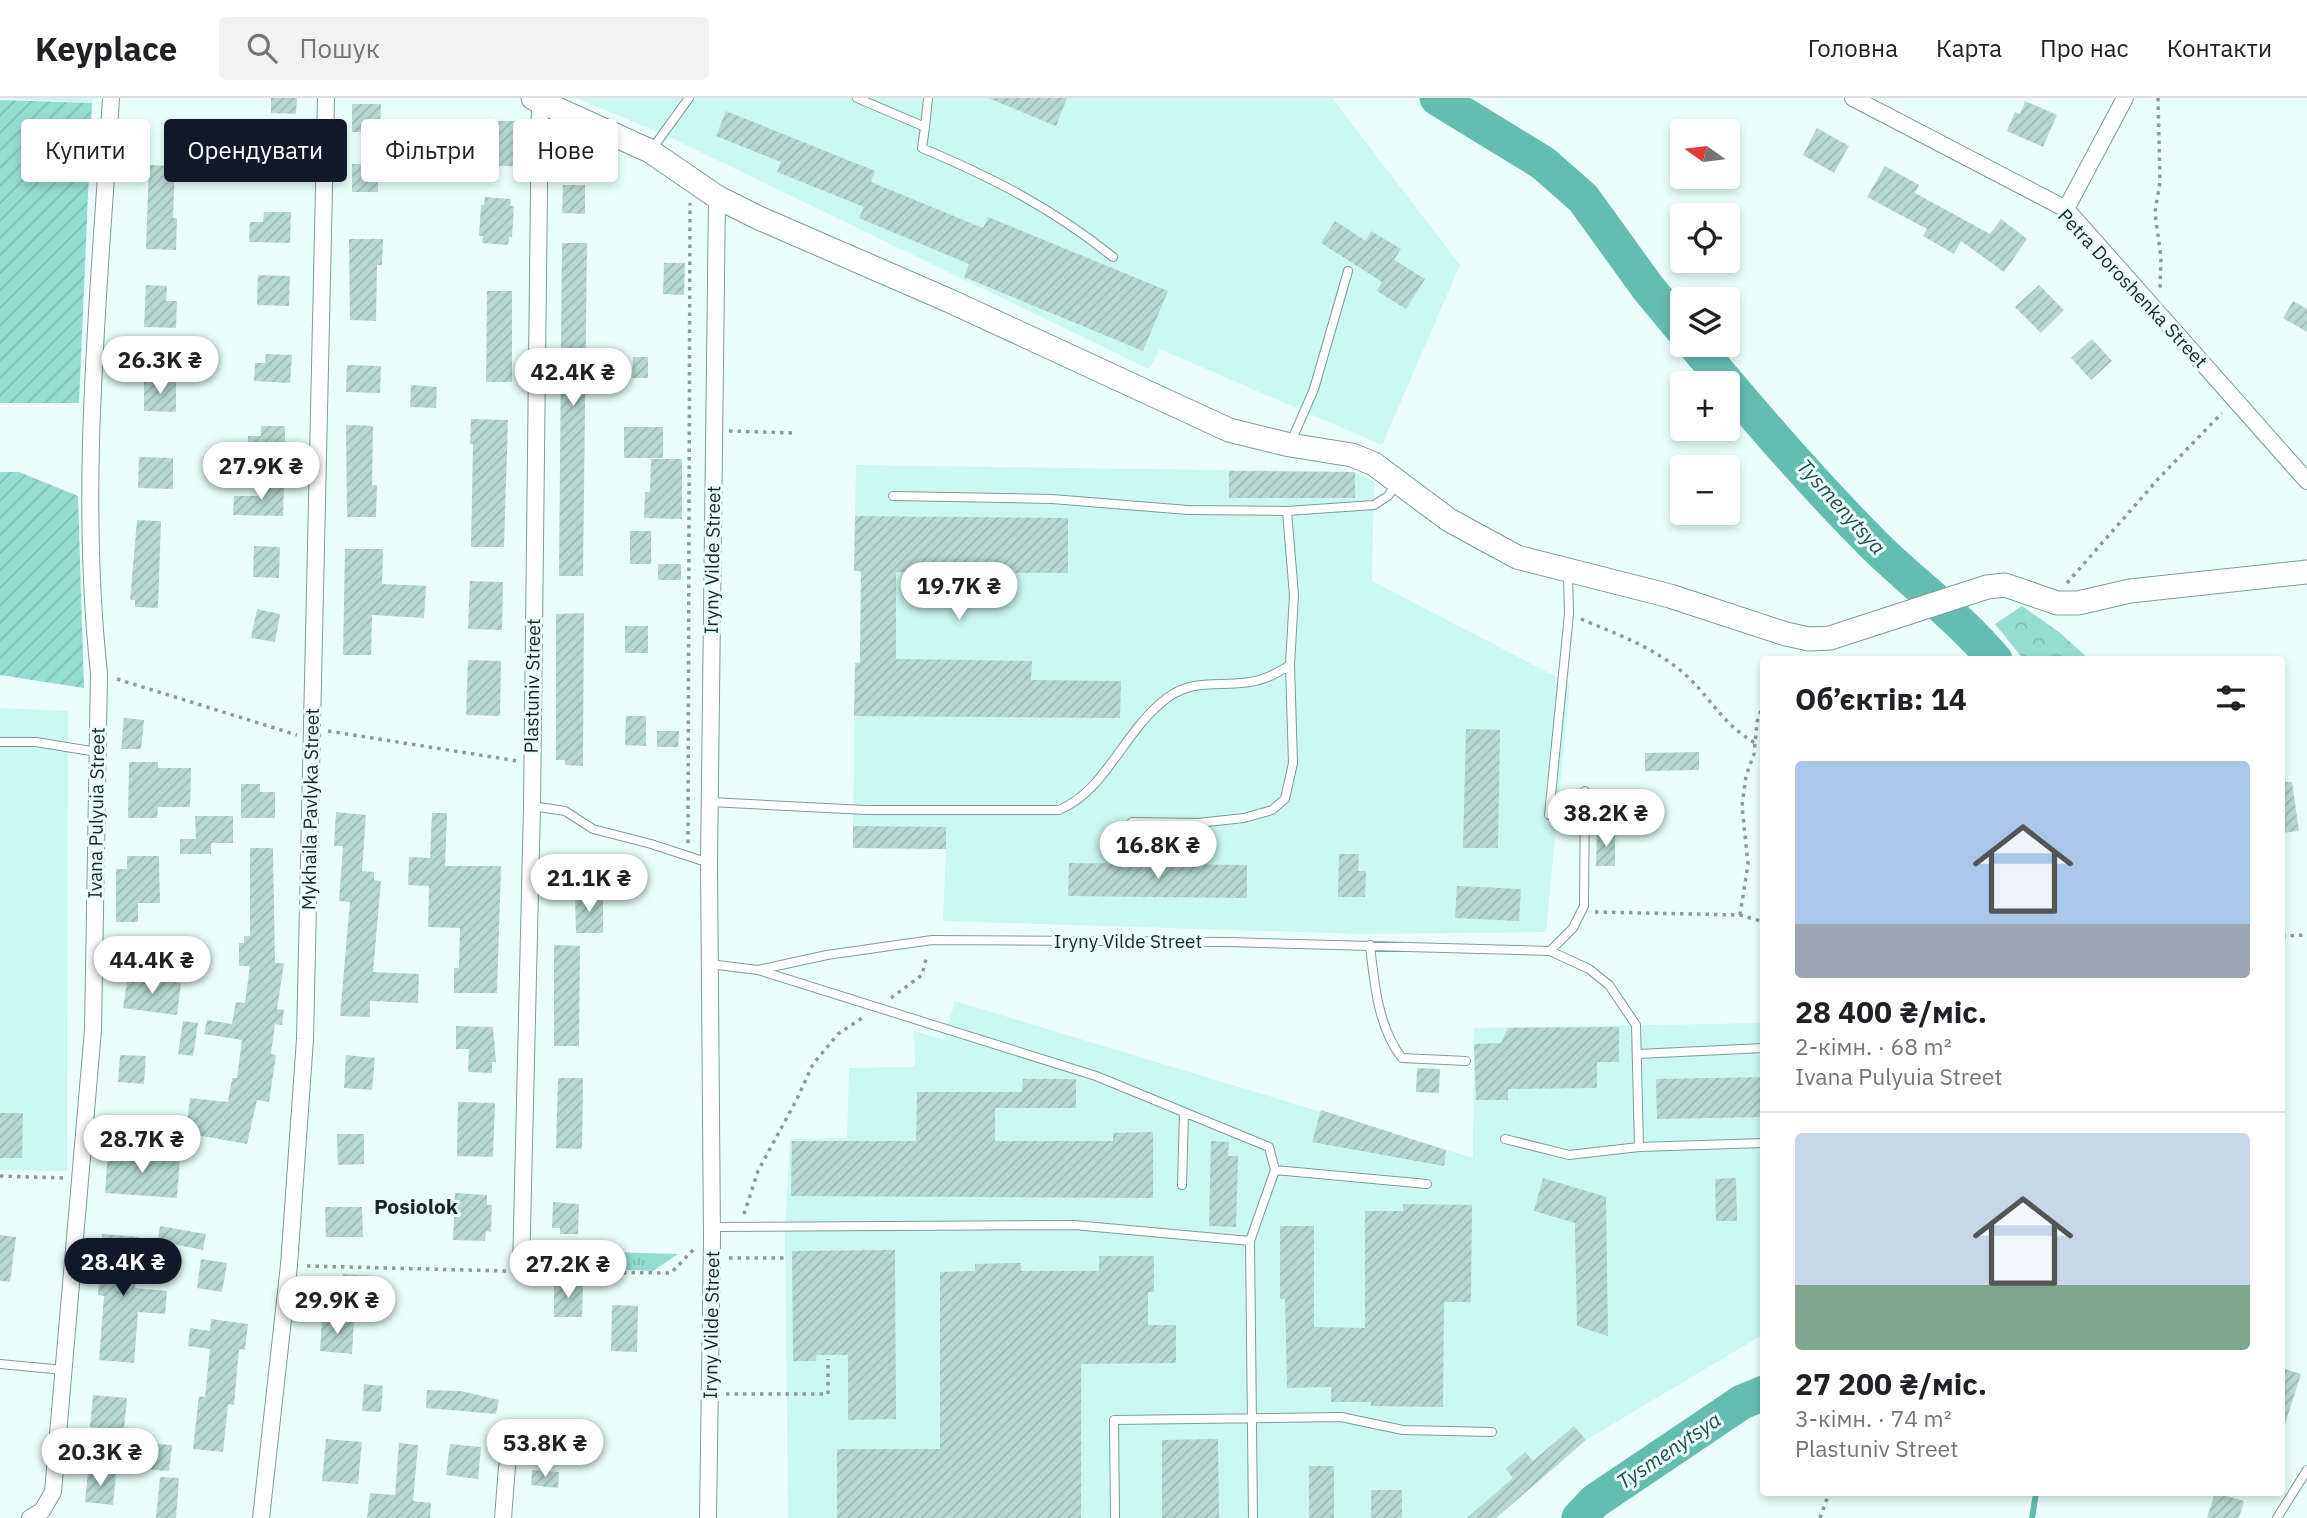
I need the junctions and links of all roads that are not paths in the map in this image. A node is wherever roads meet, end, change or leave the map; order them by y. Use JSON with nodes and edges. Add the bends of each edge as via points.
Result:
{"nodes":[{"id":1,"x":111,"y":98,"type":"edge"},
{"id":2,"x":326,"y":98,"type":"edge"},
{"id":3,"x":690,"y":98,"type":"edge"},
{"id":4,"x":857,"y":98,"type":"edge"},
{"id":5,"x":928,"y":98,"type":"edge"},
{"id":6,"x":1853,"y":98,"type":"edge"},
{"id":7,"x":2125,"y":98,"type":"edge"},
{"id":8,"x":536,"y":99,"type":"edge"},
{"id":9,"x":925,"y":127,"type":"junction"},
{"id":10,"x":650,"y":151,"type":"junction"},
{"id":11,"x":717,"y":197,"type":"junction"},
{"id":12,"x":2066,"y":209,"type":"junction"},
{"id":13,"x":1113,"y":257,"type":"dead end"},
{"id":14,"x":1348,"y":271,"type":"dead end"},
{"id":15,"x":1290,"y":445,"type":"junction"},
{"id":16,"x":1398,"y":481,"type":"junction"},
{"id":17,"x":2307,"y":481,"type":"edge"},
{"id":18,"x":893,"y":496,"type":"dead end"},
{"id":19,"x":1287,"y":511,"type":"junction"},
{"id":20,"x":1568,"y":570,"type":"junction"},
{"id":21,"x":2307,"y":572,"type":"edge"},
{"id":22,"x":1290,"y":665,"type":"junction"},
{"id":23,"x":0,"y":742,"type":"edge"},
{"id":24,"x":97,"y":752,"type":"junction"},
{"id":25,"x":1584,"y":792,"type":"dead end"},
{"id":26,"x":710,"y":802,"type":"junction"},
{"id":27,"x":532,"y":806,"type":"junction"},
{"id":28,"x":1549,"y":815,"type":"dead end"},
{"id":29,"x":1132,"y":822,"type":"dead end"},
{"id":30,"x":709,"y":863,"type":"junction"},
{"id":31,"x":1370,"y":946,"type":"junction"},
{"id":32,"x":1550,"y":951,"type":"junction"},
{"id":33,"x":709,"y":964,"type":"junction"},
{"id":34,"x":758,"y":970,"type":"junction"},
{"id":35,"x":1760,"y":1048,"type":"edge"},
{"id":36,"x":1638,"y":1054,"type":"junction"},
{"id":37,"x":1466,"y":1060,"type":"dead end"},
{"id":38,"x":1184,"y":1112,"type":"junction"},
{"id":39,"x":1505,"y":1139,"type":"dead end"},
{"id":40,"x":1760,"y":1143,"type":"edge"},
{"id":41,"x":1639,"y":1147,"type":"junction"},
{"id":42,"x":1275,"y":1170,"type":"junction"},
{"id":43,"x":1427,"y":1184,"type":"dead end"},
{"id":44,"x":1182,"y":1185,"type":"dead end"},
{"id":45,"x":712,"y":1233,"type":"junction"},
{"id":46,"x":1250,"y":1241,"type":"junction"},
{"id":47,"x":522,"y":1271,"type":"road end"},
{"id":48,"x":0,"y":1364,"type":"edge"},
{"id":49,"x":64,"y":1370,"type":"junction"},
{"id":50,"x":1253,"y":1418,"type":"junction"},
{"id":51,"x":1492,"y":1432,"type":"dead end"},
{"id":52,"x":507,"y":1467,"type":"dead end"},
{"id":53,"x":2307,"y":1470,"type":"edge"},
{"id":54,"x":30,"y":1518,"type":"edge"},
{"id":55,"x":261,"y":1518,"type":"edge"},
{"id":56,"x":503,"y":1518,"type":"edge"},
{"id":57,"x":708,"y":1518,"type":"edge"},
{"id":58,"x":1115,"y":1518,"type":"edge"},
{"id":59,"x":1253,"y":1518,"type":"edge"},
{"id":60,"x":2277,"y":1518,"type":"edge"}],
"edges":[{"from":1,"to":24,"type":"street","name":"Ivana Pulyuia Street","via":[[91,460],[99,673]]},
{"from":2,"to":55,"type":"street","name":"Mykhaila Pavlyka Street","via":[[304,1039],[289,1265]]},
{"from":3,"to":10,"type":"lane"},
{"from":4,"to":9,"type":"lane"},
{"from":5,"to":9,"type":"lane"},
{"from":6,"to":12,"type":"street","name":"Petra Doroshenka Street"},
{"from":7,"to":12,"type":"street"},
{"from":8,"to":10,"type":"street"},
{"from":8,"to":27,"type":"street","name":"Plastuniv Street"},
{"from":9,"to":13,"type":"lane","via":[[922,148],[997,180],[1078,229]]},
{"from":10,"to":11,"type":"street"},
{"from":11,"to":15,"type":"street","via":[[1229,430]]},
{"from":11,"to":26,"type":"street","name":"Iryny Vilde Street"},
{"from":12,"to":17,"type":"street","name":"Petra Doroshenka Street"},
{"from":14,"to":15,"type":"lane","via":[[1314,388]]},
{"from":15,"to":16,"type":"street","via":[[1352,455]]},
{"from":16,"to":19,"type":"lane","via":[[1388,496],[1374,505]]},
{"from":16,"to":20,"type":"street","via":[[1480,539],[1517,556]]},
{"from":18,"to":19,"type":"lane"},
{"from":19,"to":22,"type":"lane","via":[[1294,595]]},
{"from":20,"to":21,"type":"street","via":[[1809,639],[1830,638],[1987,587],[2016,587],[2043,600],[2078,603],[2130,591]]},
{"from":20,"to":28,"type":"lane","via":[[1569,614]]},
{"from":22,"to":26,"type":"lane","via":[[1269,678],[1201,684],[1178,691],[1135,727],[1092,788],[1059,810],[850,810]]},
{"from":22,"to":29,"type":"lane","via":[[1293,763],[1285,799],[1272,810],[1244,818]]},
{"from":23,"to":24,"type":"lane","via":[[36,742]]},
{"from":24,"to":49,"type":"street","name":"Ivana Pulyuia Street","via":[[93,1030]]},
{"from":25,"to":32,"type":"lane","via":[[1583,912]]},
{"from":26,"to":30,"type":"street","name":"Iryny Vilde Street"},
{"from":27,"to":30,"type":"lane","via":[[565,811],[593,829]]},
{"from":27,"to":47,"type":"street","name":"Plastuniv Street"},
{"from":30,"to":33,"type":"street","name":"Iryny Vilde Street"},
{"from":31,"to":32,"type":"lane","name":"Iryny Vilde Street"},
{"from":31,"to":34,"type":"lane","name":"Iryny Vilde Street","via":[[932,940]]},
{"from":31,"to":37,"type":"lane","via":[[1385,1023],[1402,1058]]},
{"from":32,"to":36,"type":"lane","via":[[1589,969],[1609,985],[1636,1025]]},
{"from":33,"to":34,"type":"lane","name":"Iryny Vilde Street"},
{"from":33,"to":45,"type":"street","name":"Iryny Vilde Street"},
{"from":34,"to":38,"type":"lane","via":[[1096,1076]]},
{"from":35,"to":36,"type":"lane"},
{"from":36,"to":41,"type":"lane"},
{"from":38,"to":42,"type":"lane","via":[[1269,1147]]},
{"from":38,"to":44,"type":"lane"},
{"from":39,"to":41,"type":"lane","via":[[1569,1155]]},
{"from":40,"to":41,"type":"lane"},
{"from":42,"to":43,"type":"lane"},
{"from":42,"to":46,"type":"lane"},
{"from":45,"to":46,"type":"lane","via":[[741,1226],[1074,1226]]},
{"from":45,"to":57,"type":"street","name":"Iryny Vilde Street"},
{"from":46,"to":50,"type":"lane"},
{"from":48,"to":49,"type":"lane"},
{"from":49,"to":54,"type":"street","name":"Ivana Pulyuia Street","via":[[52,1492],[42,1510]]},
{"from":50,"to":51,"type":"lane","via":[[1341,1416],[1403,1430]]},
{"from":50,"to":58,"type":"lane","via":[[1114,1420]]},
{"from":50,"to":59,"type":"lane"},
{"from":52,"to":56,"type":"street"},
{"from":53,"to":60,"type":"lane"}]}
